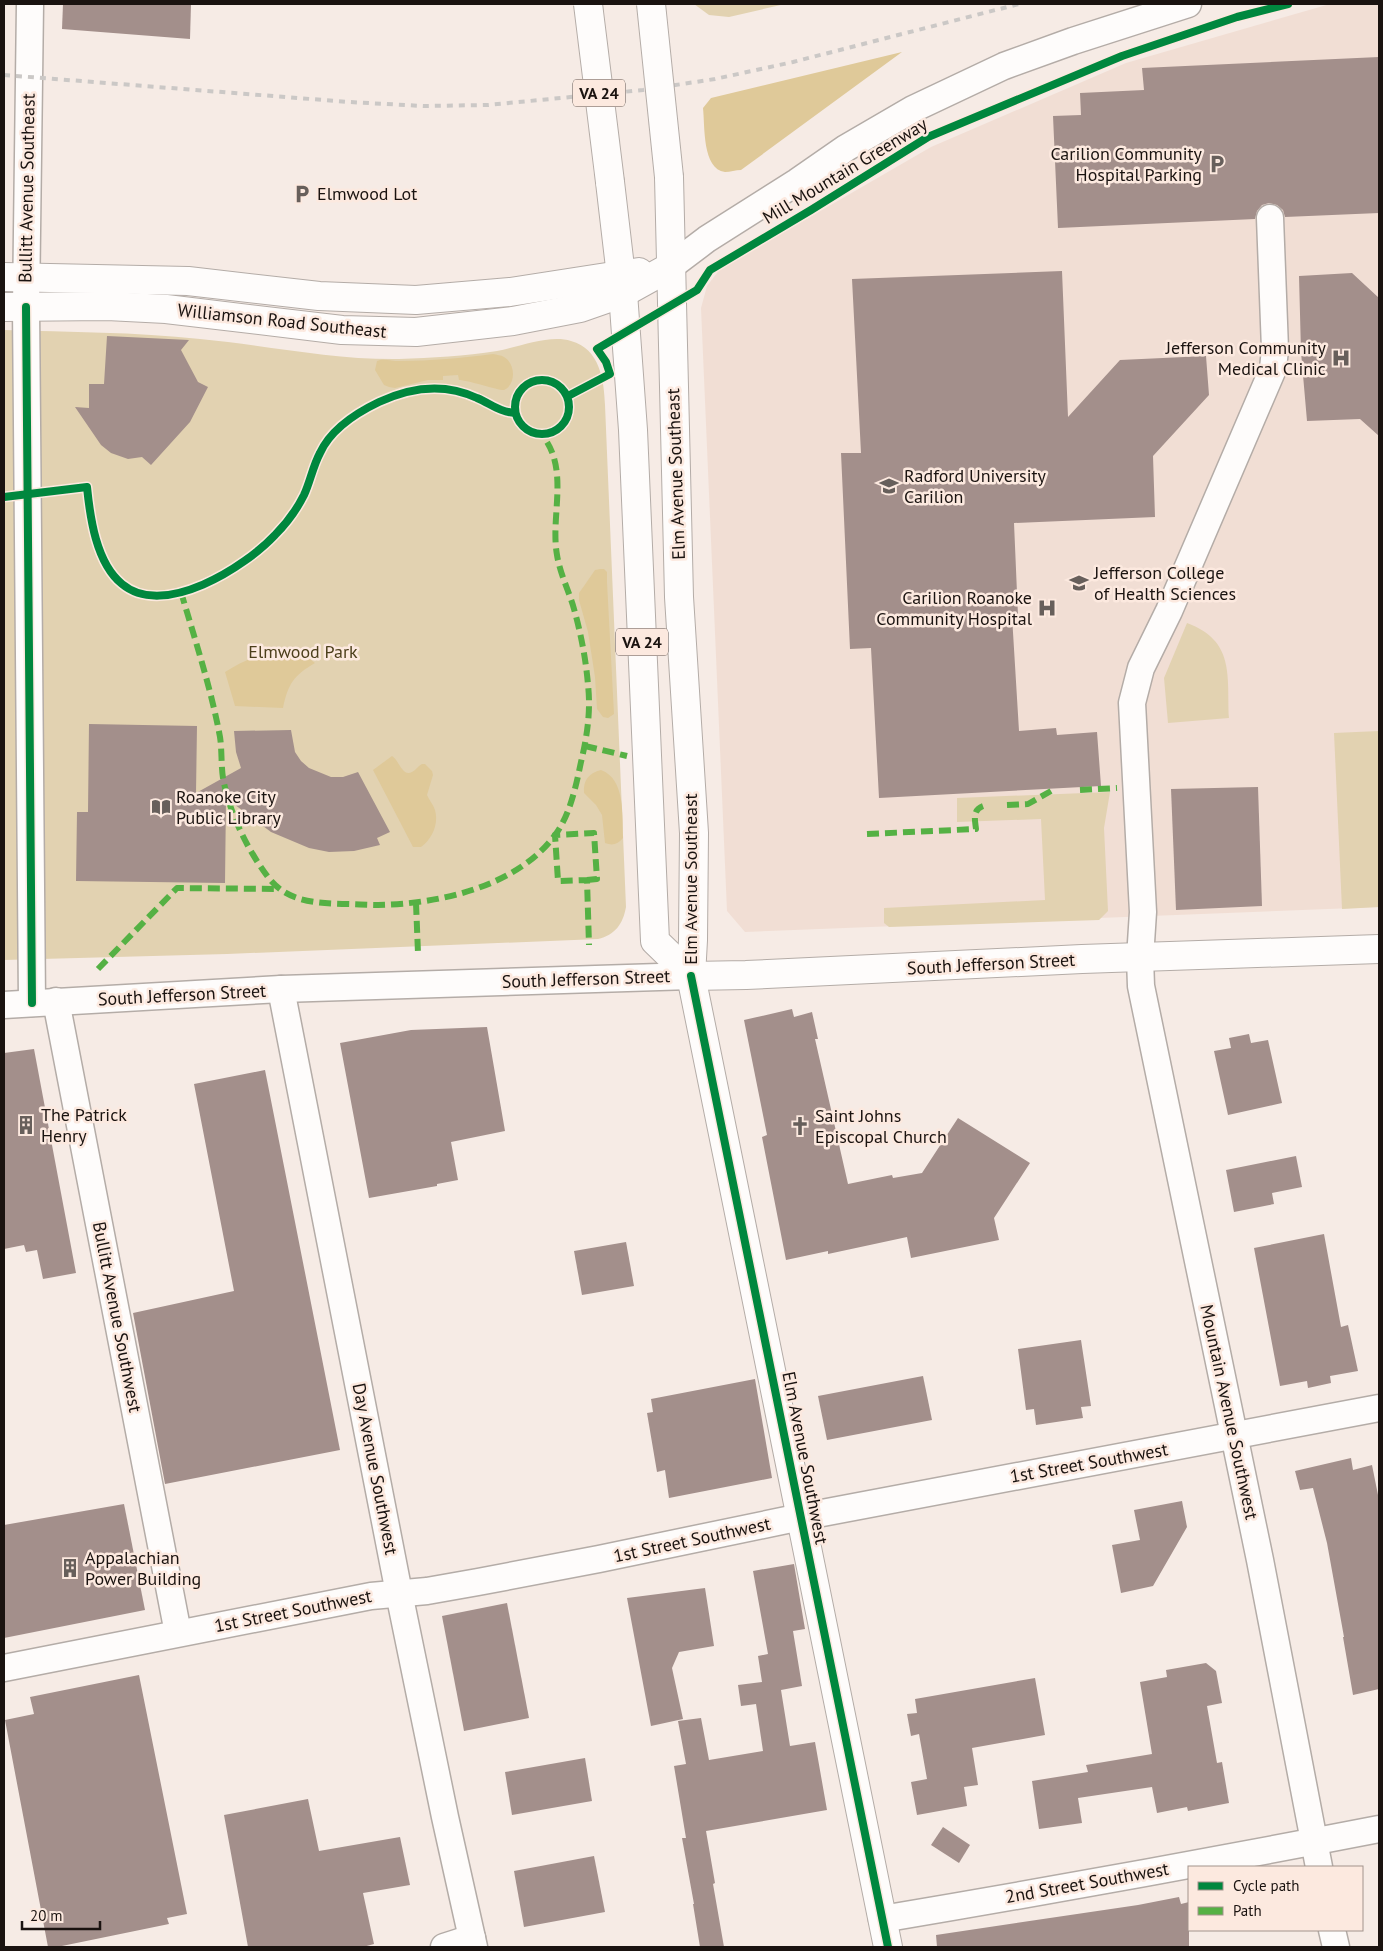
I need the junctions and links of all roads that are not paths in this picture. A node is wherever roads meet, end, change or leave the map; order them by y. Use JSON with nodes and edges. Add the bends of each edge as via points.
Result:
{"nodes":[{"id":1,"x":30,"y":4,"type":"edge"},
{"id":2,"x":588,"y":4,"type":"edge"},
{"id":3,"x":651,"y":4,"type":"edge"},
{"id":4,"x":1188,"y":4,"type":"edge"},
{"id":5,"x":1270,"y":218,"type":"dead end"},
{"id":6,"x":670,"y":267,"type":"junction"},
{"id":7,"x":15,"y":277,"type":"edge"},
{"id":8,"x":621,"y":284,"type":"junction"},
{"id":9,"x":15,"y":307,"type":"edge"},
{"id":10,"x":1379,"y":949,"type":"edge"},
{"id":11,"x":1140,"y":958,"type":"junction"},
{"id":12,"x":691,"y":976,"type":"junction"},
{"id":13,"x":281,"y":989,"type":"junction"},
{"id":14,"x":44,"y":1002,"type":"junction"},
{"id":15,"x":4,"y":1005,"type":"edge"},
{"id":16,"x":1379,"y":1408,"type":"edge"},
{"id":17,"x":1233,"y":1436,"type":"junction"},
{"id":18,"x":801,"y":1516,"type":"junction"},
{"id":19,"x":399,"y":1593,"type":"junction"},
{"id":20,"x":178,"y":1633,"type":"junction"},
{"id":21,"x":4,"y":1668,"type":"edge"},
{"id":22,"x":1379,"y":1829,"type":"edge"},
{"id":23,"x":1317,"y":1855,"type":"edge"},
{"id":24,"x":1241,"y":1866,"type":"edge"},
{"id":25,"x":1188,"y":1874,"type":"edge"},
{"id":26,"x":882,"y":1918,"type":"junction"},
{"id":27,"x":1332,"y":1931,"type":"edge"},
{"id":28,"x":473,"y":1943,"type":"edge"},
{"id":29,"x":444,"y":1947,"type":"edge"},
{"id":30,"x":888,"y":1947,"type":"edge"},
{"id":31,"x":1336,"y":1947,"type":"edge"}],
"edges":[{"from":1,"to":7,"type":"street","name":"Bullitt Avenue Southeast"},
{"from":2,"to":8,"type":"main road","name":"Elm Avenue Southeast","number":"VA 24","bridge":true},
{"from":3,"to":6,"type":"main road","name":"Elm Avenue Southeast","number":"VA 24","bridge":true,"via":[[669,177]]},
{"from":4,"to":6,"type":"street","name":"Williamson Road Southeast","via":[[1004,66],[913,109],[846,148]]},
{"from":5,"to":11,"type":"street","name":"Mountain Avenue Southwest","via":[[1273,369],[1169,611],[1141,668],[1132,703],[1143,912]]},
{"from":6,"to":8,"type":"main road","name":"Williamson Road Southeast"},
{"from":6,"to":12,"type":"main road","name":"Elm Avenue Southeast","number":"VA 24","via":[[679,597],[694,834]]},
{"from":7,"to":8,"type":"main road","name":"Williamson Road Southeast","via":[[188,281],[319,296],[416,300]]},
{"from":7,"to":9,"type":"street","name":"Bullitt Avenue Southeast"},
{"from":8,"to":9,"type":"main road","name":"Williamson Road Southeast","via":[[587,306],[481,326],[416,332],[342,330],[166,309]]},
{"from":8,"to":12,"type":"main road","name":"Elm Avenue Southeast","number":"VA 24","via":[[633,439],[655,941]]},
{"from":9,"to":14,"type":"street","name":"Bullitt Avenue Southeast"},
{"from":10,"to":11,"type":"main road","name":"South Jefferson Street"},
{"from":11,"to":12,"type":"main road","name":"South Jefferson Street"},
{"from":11,"to":17,"type":"street","name":"Mountain Avenue Southwest","via":[[1141,986]]},
{"from":12,"to":13,"type":"street","name":"South Jefferson Street"},
{"from":12,"to":18,"type":"main road","name":"Elm Avenue Southwest"},
{"from":13,"to":14,"type":"street","name":"South Jefferson Street"},
{"from":13,"to":19,"type":"street","name":"Day Avenue Southwest"},
{"from":14,"to":15,"type":"street","name":"South Jefferson Street"},
{"from":14,"to":20,"type":"street","name":"Bullitt Avenue Southwest"},
{"from":16,"to":17,"type":"street","name":"1st Street Southwest"},
{"from":17,"to":18,"type":"street","name":"1st Street Southwest"},
{"from":17,"to":23,"type":"street","name":"Mountain Avenue Southwest"},
{"from":18,"to":19,"type":"street","name":"1st Street Southwest","via":[[508,1576]]},
{"from":18,"to":26,"type":"main road","name":"Elm Avenue Southwest"},
{"from":19,"to":20,"type":"street","name":"1st Street Southwest"},
{"from":19,"to":28,"type":"street","name":"Day Avenue Southwest"},
{"from":20,"to":21,"type":"street","name":"1st Street Southwest"},
{"from":22,"to":23,"type":"street","name":"2nd Street Southwest"},
{"from":23,"to":24,"type":"street","name":"2nd Street Southwest"},
{"from":25,"to":26,"type":"street","name":"2nd Street Southwest"},
{"from":26,"to":30,"type":"main road","name":"Elm Avenue Southwest"},
{"from":27,"to":31,"type":"street"},
{"from":28,"to":29,"type":"street"}]}
